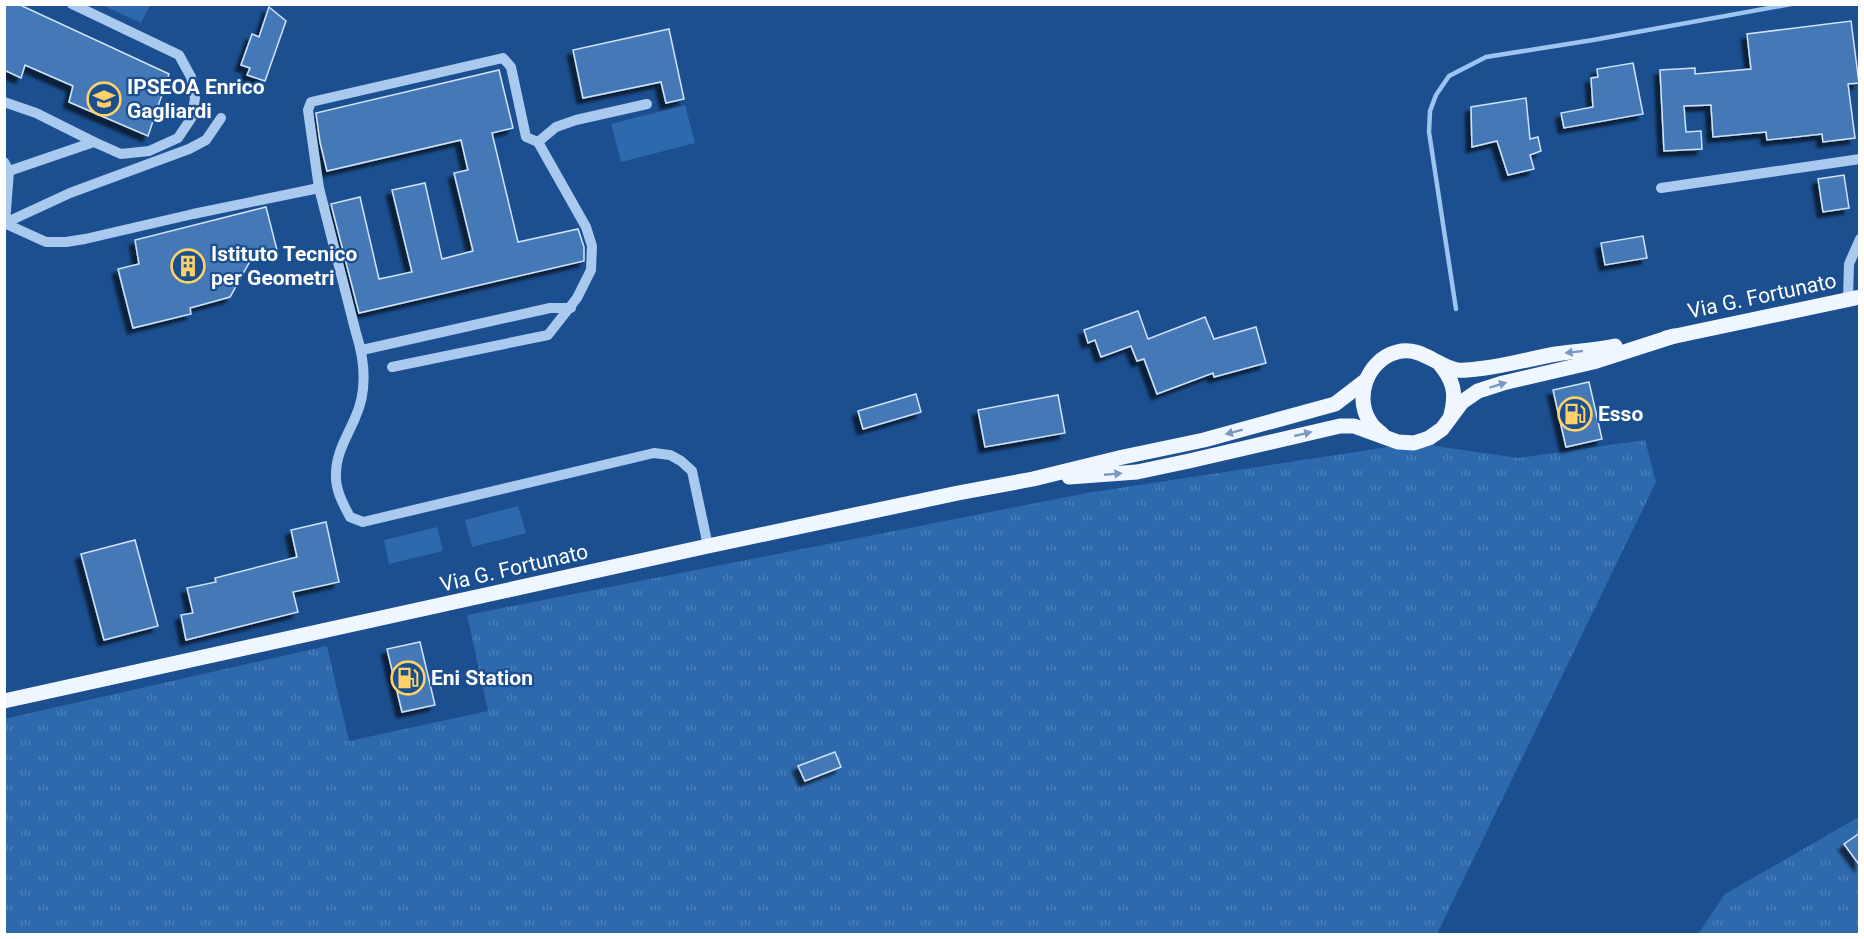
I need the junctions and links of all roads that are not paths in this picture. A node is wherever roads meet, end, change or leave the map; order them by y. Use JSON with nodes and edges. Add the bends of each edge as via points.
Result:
{"nodes":[{"id":1,"x":72,"y":4,"type":"edge"},
{"id":2,"x":4,"y":102,"type":"edge"},
{"id":3,"x":647,"y":104,"type":"dead end"},
{"id":4,"x":221,"y":118,"type":"dead end"},
{"id":5,"x":94,"y":142,"type":"junction"},
{"id":6,"x":538,"y":142,"type":"junction"},
{"id":7,"x":1860,"y":159,"type":"edge"},
{"id":8,"x":7,"y":166,"type":"edge"},
{"id":9,"x":319,"y":188,"type":"junction"},
{"id":10,"x":1660,"y":188,"type":"dead end"},
{"id":11,"x":5,"y":223,"type":"edge"},
{"id":12,"x":1860,"y":239,"type":"edge"},
{"id":13,"x":1854,"y":298,"type":"edge"},
{"id":14,"x":571,"y":308,"type":"junction"},
{"id":15,"x":1674,"y":336,"type":"junction"},
{"id":16,"x":362,"y":350,"type":"junction"},
{"id":17,"x":1439,"y":363,"type":"junction"},
{"id":18,"x":392,"y":367,"type":"dead end"},
{"id":19,"x":1365,"y":381,"type":"junction"},
{"id":20,"x":1450,"y":417,"type":"junction"},
{"id":21,"x":1384,"y":436,"type":"junction"},
{"id":22,"x":1033,"y":479,"type":"junction"},
{"id":23,"x":708,"y":546,"type":"junction"},
{"id":24,"x":4,"y":701,"type":"edge"}],
"edges":[{"from":1,"to":5,"type":"street","via":[[179,55],[191,76],[195,98],[192,117],[178,138],[159,147],[121,154]]},
{"from":2,"to":5,"type":"street"},
{"from":3,"to":6,"type":"street","via":[[576,120],[556,127]]},
{"from":4,"to":11,"type":"street","via":[[206,140],[189,149],[70,193]]},
{"from":5,"to":8,"type":"street"},
{"from":6,"to":9,"type":"street","via":[[526,137],[511,67],[503,58],[311,102],[308,110]]},
{"from":6,"to":14,"type":"street","via":[[592,246],[591,270]]},
{"from":7,"to":10,"type":"street"},
{"from":8,"to":11,"type":"street"},
{"from":9,"to":11,"type":"street","via":[[66,242],[46,242]]},
{"from":9,"to":16,"type":"street"},
{"from":12,"to":13,"type":"street","via":[[1850,264]]},
{"from":13,"to":15,"type":"main road","name":"Via G. Fortunato"},
{"from":14,"to":16,"type":"street","via":[[550,308]]},
{"from":14,"to":18,"type":"street","via":[[548,335]]},
{"from":15,"to":17,"type":"main road","one_way":true,"via":[[1486,368],[1458,370]]},
{"from":20,"to":15,"type":"main road","one_way":true,"via":[[1478,391],[1593,362]]},
{"from":16,"to":23,"type":"street","via":[[363,394],[338,454],[335,476],[350,518],[363,522],[654,453],[670,455],[692,471]]},
{"from":17,"to":19,"type":"main road","via":[[1412,351],[1397,352],[1384,358]]},
{"from":17,"to":20,"type":"main road","via":[[1454,388]]},
{"from":19,"to":21,"type":"main road","via":[[1365,412],[1372,426]]},
{"from":19,"to":22,"type":"main road","one_way":true,"via":[[1335,404],[1204,440]]},
{"from":20,"to":21,"type":"main road","via":[[1442,429],[1414,443]]},
{"from":22,"to":21,"type":"main road","one_way":true,"via":[[1137,472],[1340,426],[1354,426]]},
{"from":22,"to":23,"type":"main road","name":"Via G. Fortunato"},
{"from":23,"to":24,"type":"main road","name":"Via G. Fortunato"}]}
